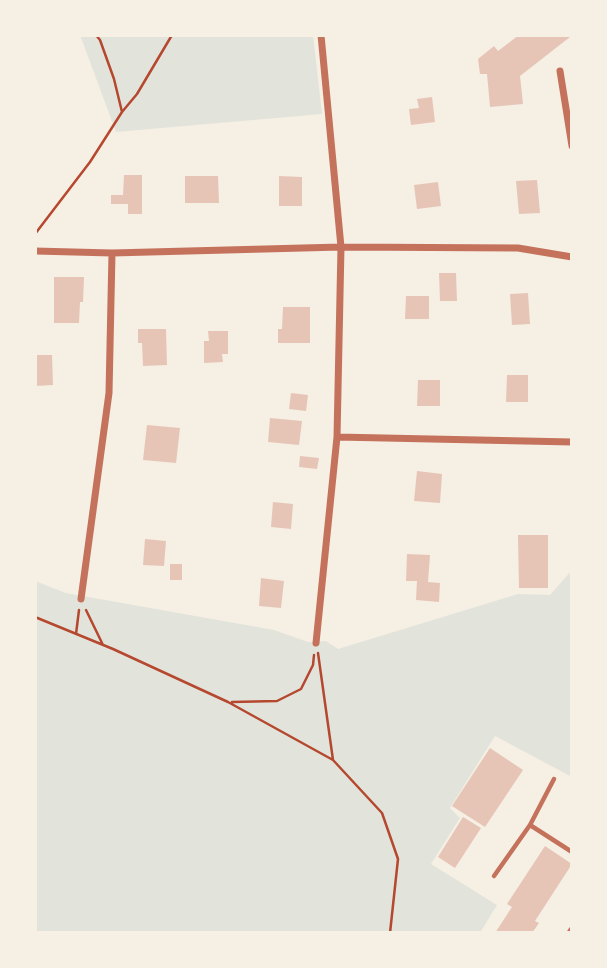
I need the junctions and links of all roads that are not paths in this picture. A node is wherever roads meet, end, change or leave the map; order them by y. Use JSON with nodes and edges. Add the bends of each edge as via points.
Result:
{"nodes":[{"id":1,"x":321,"y":35,"type":"edge"},
{"id":2,"x":560,"y":71,"type":"dead end"},
{"id":3,"x":572,"y":146,"type":"edge"},
{"id":4,"x":341,"y":247,"type":"junction"},
{"id":5,"x":35,"y":251,"type":"edge"},
{"id":6,"x":112,"y":253,"type":"junction"},
{"id":7,"x":572,"y":257,"type":"edge"},
{"id":8,"x":338,"y":436,"type":"junction"},
{"id":9,"x":572,"y":442,"type":"edge"},
{"id":10,"x":81,"y":599,"type":"road end"},
{"id":11,"x":316,"y":643,"type":"road end"},
{"id":12,"x":554,"y":779,"type":"dead end"},
{"id":13,"x":530,"y":824,"type":"junction"},
{"id":14,"x":572,"y":852,"type":"edge"},
{"id":15,"x":494,"y":876,"type":"dead end"}],
"edges":[{"from":1,"to":4,"type":"street"},
{"from":2,"to":3,"type":"street"},
{"from":4,"to":6,"type":"street"},
{"from":4,"to":7,"type":"street","via":[[518,248]]},
{"from":4,"to":8,"type":"street"},
{"from":5,"to":6,"type":"street"},
{"from":6,"to":10,"type":"street","via":[[109,393]]},
{"from":8,"to":9,"type":"street"},
{"from":8,"to":11,"type":"street"},
{"from":12,"to":13,"type":"lane"},
{"from":13,"to":14,"type":"lane"},
{"from":13,"to":15,"type":"lane"}]}
